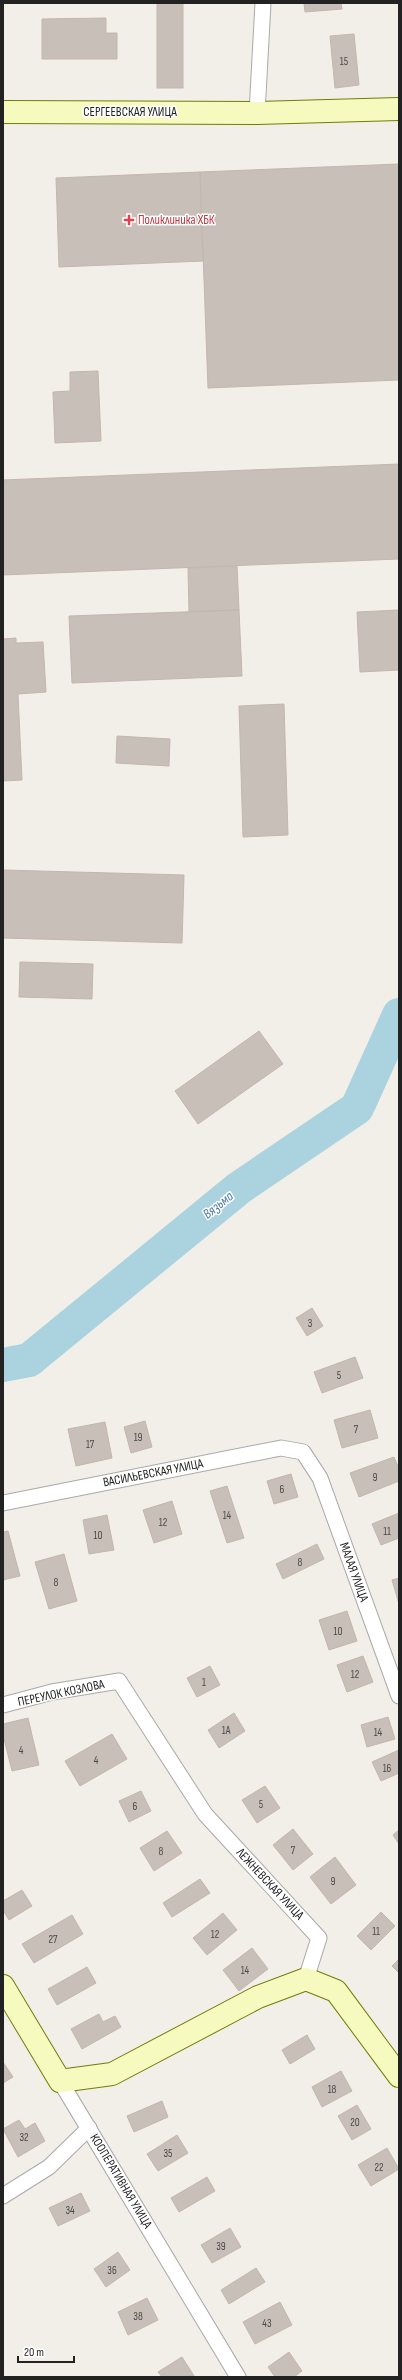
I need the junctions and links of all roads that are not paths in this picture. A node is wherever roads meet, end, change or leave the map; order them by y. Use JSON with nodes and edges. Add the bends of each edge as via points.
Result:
{"nodes":[{"id":1,"x":263,"y":3,"type":"edge"},
{"id":2,"x":399,"y":109,"type":"edge"},
{"id":3,"x":3,"y":112,"type":"edge"},
{"id":4,"x":256,"y":112,"type":"junction"},
{"id":5,"x":303,"y":1452,"type":"joint"},
{"id":6,"x":3,"y":1503,"type":"edge"},
{"id":7,"x":119,"y":1681,"type":"joint"},
{"id":8,"x":399,"y":1696,"type":"edge"},
{"id":9,"x":3,"y":1705,"type":"edge"},
{"id":10,"x":306,"y":1979,"type":"junction"},
{"id":11,"x":3,"y":1986,"type":"edge"},
{"id":12,"x":399,"y":2076,"type":"edge"},
{"id":13,"x":60,"y":2081,"type":"junction"},
{"id":14,"x":89,"y":2128,"type":"junction"},
{"id":15,"x":3,"y":2196,"type":"edge"},
{"id":16,"x":238,"y":2377,"type":"edge"}],
"edges":[{"from":1,"to":4,"type":"street"},
{"from":2,"to":4,"type":"street","name":"СЕРГЕЕВСКАЯ УЛИЦА"},
{"from":3,"to":4,"type":"street","name":"СЕРГЕЕВСКАЯ УЛИЦА"},
{"from":5,"to":6,"type":"street","name":"ВАСИЛЬЕВСКАЯ УЛИЦА","via":[[281,1448]]},
{"from":5,"to":8,"type":"street","name":"МАЛАЯ УЛИЦА","via":[[320,1478]]},
{"from":7,"to":9,"type":"street","name":"ПЕРЕУЛОК КОЗЛОВА","via":[[52,1692]]},
{"from":7,"to":10,"type":"street","name":"ЛЕЖНЕВСКАЯ УЛИЦА","via":[[205,1814],[319,1938]]},
{"from":10,"to":12,"type":"street","via":[[336,1991]]},
{"from":10,"to":13,"type":"street","via":[[258,1997],[112,2074]]},
{"from":11,"to":13,"type":"street","name":"КООПЕРАТИВНАЯ УЛИЦА"},
{"from":13,"to":14,"type":"street","name":"КООПЕРАТИВНАЯ УЛИЦА"},
{"from":14,"to":15,"type":"street","via":[[49,2167]]},
{"from":14,"to":16,"type":"street","name":"КООПЕРАТИВНАЯ УЛИЦА"}]}
